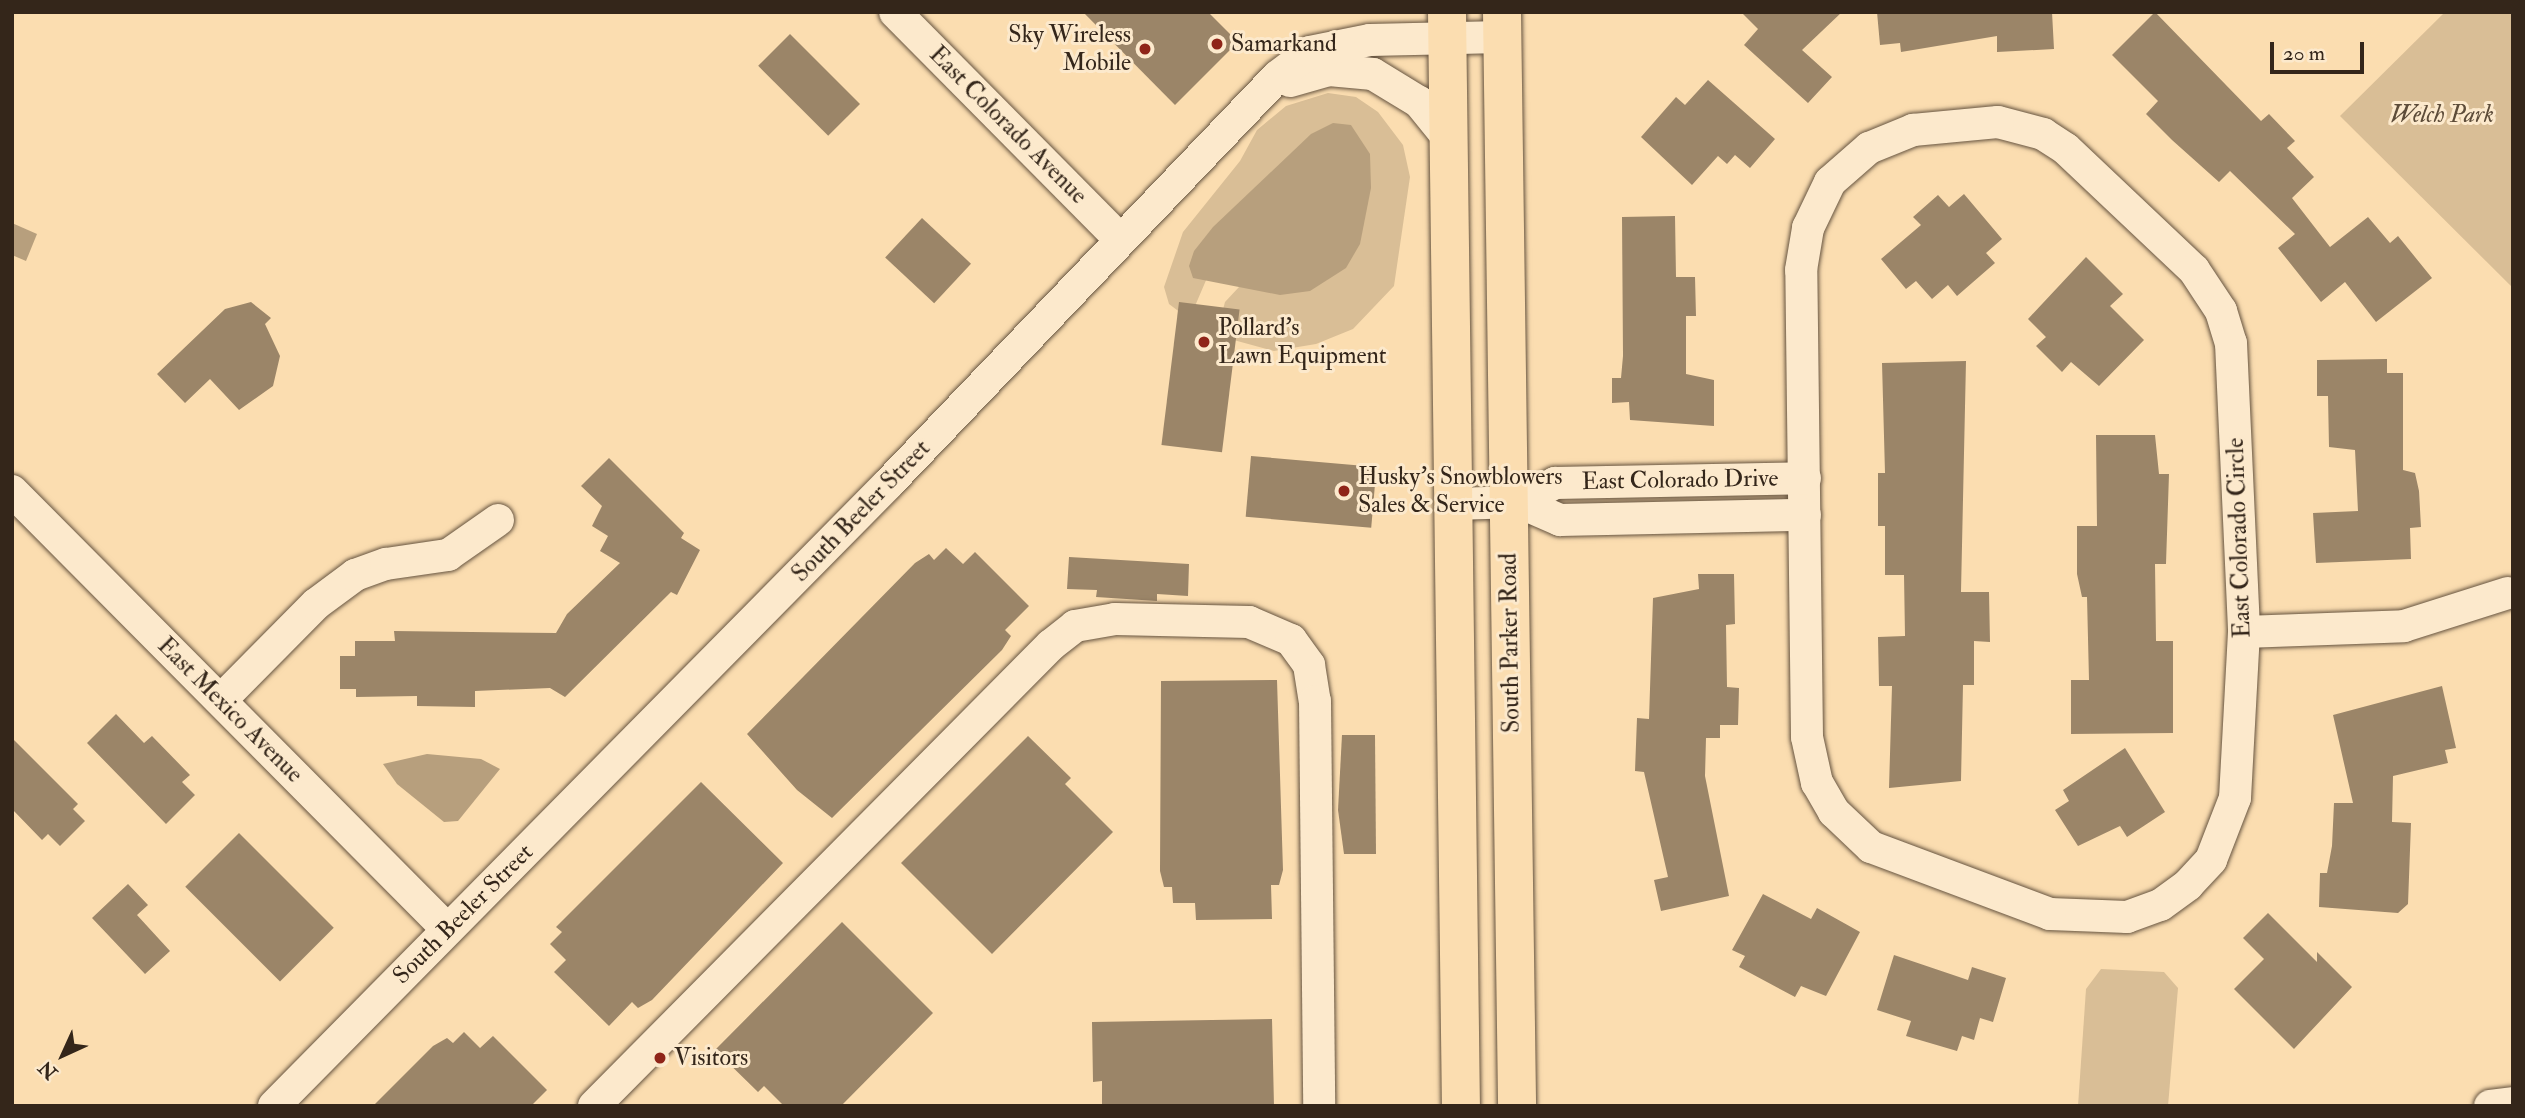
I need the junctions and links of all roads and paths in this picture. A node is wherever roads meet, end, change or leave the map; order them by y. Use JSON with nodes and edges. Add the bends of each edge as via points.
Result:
{"nodes":[{"id":1,"x":895,"y":12,"type":"edge"},
{"id":2,"x":1448,"y":25,"type":"edge"},
{"id":3,"x":1502,"y":25,"type":"edge"},
{"id":4,"x":1247,"y":107,"type":"junction"},
{"id":5,"x":1449,"y":139,"type":"junction"},
{"id":6,"x":1120,"y":239,"type":"junction"},
{"id":7,"x":1805,"y":478,"type":"junction"},
{"id":8,"x":12,"y":491,"type":"edge"},
{"id":9,"x":1514,"y":502,"type":"junction"},
{"id":10,"x":1453,"y":504,"type":"junction"},
{"id":11,"x":1805,"y":515,"type":"junction"},
{"id":12,"x":498,"y":520,"type":"dead end"},
{"id":13,"x":2508,"y":593,"type":"dead end"},
{"id":14,"x":2244,"y":632,"type":"junction"},
{"id":15,"x":221,"y":700,"type":"junction"},
{"id":16,"x":447,"y":929,"type":"junction"},
{"id":17,"x":2513,"y":1103,"type":"edge"},
{"id":18,"x":274,"y":1106,"type":"edge"},
{"id":19,"x":594,"y":1106,"type":"edge"},
{"id":20,"x":1319,"y":1106,"type":"edge"},
{"id":21,"x":1461,"y":1106,"type":"edge"},
{"id":22,"x":1517,"y":1106,"type":"edge"},
{"id":23,"x":2490,"y":1106,"type":"edge"}],
"edges":[{"from":1,"to":6,"type":"street","name":"East Colorado Avenue"},
{"from":2,"to":3,"type":"street","name":"South Beeler Street"},
{"from":2,"to":4,"type":"street","name":"South Beeler Street","via":[[1310,52]]},
{"from":2,"to":5,"type":"main road"},
{"from":3,"to":9,"type":"main road","name":"South Parker Road"},
{"from":4,"to":5,"type":"street","via":[[1305,75],[1356,69],[1385,78],[1412,96]]},
{"from":4,"to":6,"type":"street","name":"South Beeler Street"},
{"from":5,"to":10,"type":"main road"},
{"from":6,"to":16,"type":"street","name":"South Beeler Street","via":[[888,484]]},
{"from":7,"to":9,"type":"street","name":"East Colorado Drive","via":[[1555,483]]},
{"from":7,"to":11,"type":"street","name":"East Colorado Circle"},
{"from":7,"to":14,"type":"street","name":"East Colorado Circle","via":[[1803,246],[1830,182],[1869,148],[1913,130],[1998,122],[2043,134],[2194,271],[2221,311],[2231,343]]},
{"from":8,"to":15,"type":"street","name":"East Mexico Avenue"},
{"from":9,"to":10,"type":"street","name":"East Colorado Drive"},
{"from":9,"to":11,"type":"street","name":"East Colorado Drive","via":[[1560,520]]},
{"from":9,"to":22,"type":"main road","name":"South Parker Road"},
{"from":10,"to":21,"type":"main road"},
{"from":11,"to":14,"type":"street","name":"East Colorado Circle","via":[[1807,737],[1817,783],[1834,812],[1856,836],[1898,860],[2050,914],[2127,917],[2169,898],[2211,860],[2235,798]]},
{"from":12,"to":15,"type":"street","via":[[448,555],[386,564],[355,575],[316,604]]},
{"from":13,"to":14,"type":"street","via":[[2404,626]]},
{"from":15,"to":16,"type":"street","name":"East Mexico Avenue"},
{"from":16,"to":18,"type":"street","name":"South Beeler Street"},
{"from":17,"to":23,"type":"street"},
{"from":19,"to":20,"type":"street","via":[[1051,645],[1075,626],[1115,619],[1249,622],[1291,640],[1309,665],[1315,701]]}]}
